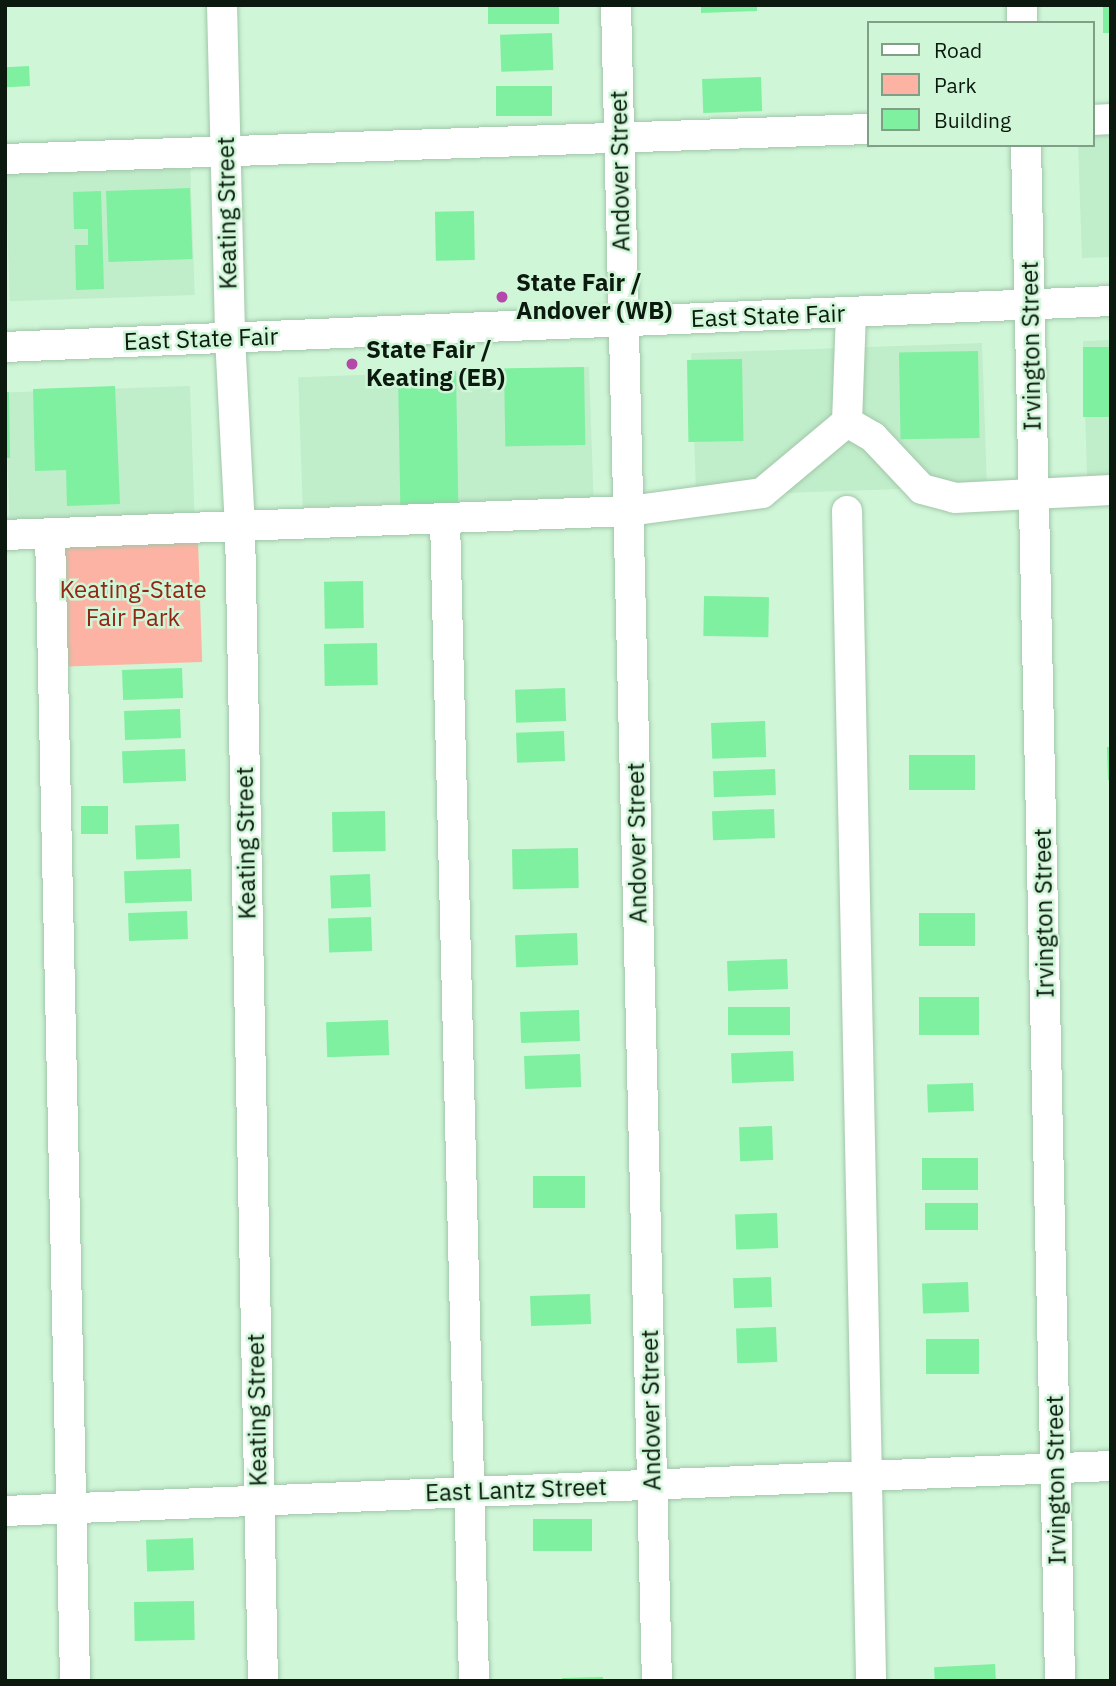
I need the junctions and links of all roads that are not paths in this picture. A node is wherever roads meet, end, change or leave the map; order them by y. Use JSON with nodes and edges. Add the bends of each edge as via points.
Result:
{"nodes":[{"id":1,"x":222,"y":5,"type":"edge"},
{"id":2,"x":616,"y":5,"type":"edge"},
{"id":3,"x":867,"y":129,"type":"edge"},
{"id":4,"x":620,"y":139,"type":"junction"},
{"id":5,"x":1026,"y":147,"type":"edge"},
{"id":6,"x":225,"y":152,"type":"junction"},
{"id":7,"x":5,"y":159,"type":"edge"},
{"id":8,"x":1111,"y":301,"type":"edge"},
{"id":9,"x":1030,"y":304,"type":"junction"},
{"id":10,"x":851,"y":312,"type":"junction"},
{"id":11,"x":624,"y":322,"type":"junction"},
{"id":12,"x":230,"y":337,"type":"junction"},
{"id":13,"x":5,"y":347,"type":"edge"},
{"id":14,"x":848,"y":422,"type":"junction"},
{"id":15,"x":1111,"y":490,"type":"edge"},
{"id":16,"x":1035,"y":493,"type":"junction"},
{"id":17,"x":629,"y":511,"type":"junction"},
{"id":18,"x":847,"y":511,"type":"dead end"},
{"id":19,"x":445,"y":519,"type":"junction"},
{"id":20,"x":240,"y":528,"type":"junction"},
{"id":21,"x":50,"y":533,"type":"junction"},
{"id":22,"x":5,"y":535,"type":"edge"},
{"id":23,"x":1111,"y":1466,"type":"edge"},
{"id":24,"x":1055,"y":1468,"type":"junction"},
{"id":25,"x":867,"y":1476,"type":"junction"},
{"id":26,"x":652,"y":1485,"type":"junction"},
{"id":27,"x":471,"y":1493,"type":"junction"},
{"id":28,"x":259,"y":1501,"type":"junction"},
{"id":29,"x":71,"y":1509,"type":"junction"},
{"id":30,"x":5,"y":1511,"type":"edge"},
{"id":31,"x":75,"y":1681,"type":"edge"},
{"id":32,"x":263,"y":1681,"type":"edge"},
{"id":33,"x":474,"y":1681,"type":"edge"},
{"id":34,"x":657,"y":1681,"type":"edge"},
{"id":35,"x":871,"y":1681,"type":"edge"},
{"id":36,"x":1060,"y":1681,"type":"edge"}],
"edges":[{"from":1,"to":6,"type":"street","name":"Keating Street"},
{"from":2,"to":4,"type":"street","name":"Andover Street"},
{"from":3,"to":4,"type":"street"},
{"from":4,"to":6,"type":"street"},
{"from":4,"to":11,"type":"street","name":"Andover Street"},
{"from":5,"to":9,"type":"street","name":"Irvington Street"},
{"from":6,"to":7,"type":"street"},
{"from":6,"to":12,"type":"street","name":"Keating Street"},
{"from":8,"to":9,"type":"street","name":"East State Fair"},
{"from":9,"to":10,"type":"street","name":"East State Fair"},
{"from":9,"to":16,"type":"street","name":"Irvington Street"},
{"from":10,"to":11,"type":"street","name":"East State Fair"},
{"from":10,"to":14,"type":"street"},
{"from":11,"to":12,"type":"street","name":"East State Fair"},
{"from":11,"to":17,"type":"street","name":"Andover Street"},
{"from":12,"to":13,"type":"street","name":"East State Fair"},
{"from":12,"to":20,"type":"street","name":"Keating Street"},
{"from":14,"to":16,"type":"street","via":[[873,437],[922,489],[955,498]]},
{"from":14,"to":17,"type":"street","via":[[762,493]]},
{"from":15,"to":16,"type":"street"},
{"from":16,"to":24,"type":"street","name":"Irvington Street"},
{"from":17,"to":19,"type":"street"},
{"from":17,"to":26,"type":"street","name":"Andover Street"},
{"from":18,"to":25,"type":"street"},
{"from":19,"to":20,"type":"street"},
{"from":19,"to":27,"type":"street"},
{"from":20,"to":21,"type":"street"},
{"from":20,"to":28,"type":"street","name":"Keating Street"},
{"from":21,"to":22,"type":"street"},
{"from":21,"to":29,"type":"street"},
{"from":23,"to":24,"type":"street","name":"East Lantz Street"},
{"from":24,"to":25,"type":"street","name":"East Lantz Street"},
{"from":24,"to":36,"type":"street","name":"Irvington Street"},
{"from":25,"to":26,"type":"street","name":"East Lantz Street"},
{"from":25,"to":35,"type":"street"},
{"from":26,"to":27,"type":"street","name":"East Lantz Street"},
{"from":26,"to":34,"type":"street","name":"Andover Street"},
{"from":27,"to":28,"type":"street","name":"East Lantz Street"},
{"from":27,"to":33,"type":"street"},
{"from":28,"to":29,"type":"street","name":"East Lantz Street"},
{"from":28,"to":32,"type":"street","name":"Keating Street"},
{"from":29,"to":30,"type":"street","name":"East Lantz Street"},
{"from":29,"to":31,"type":"street"}]}
